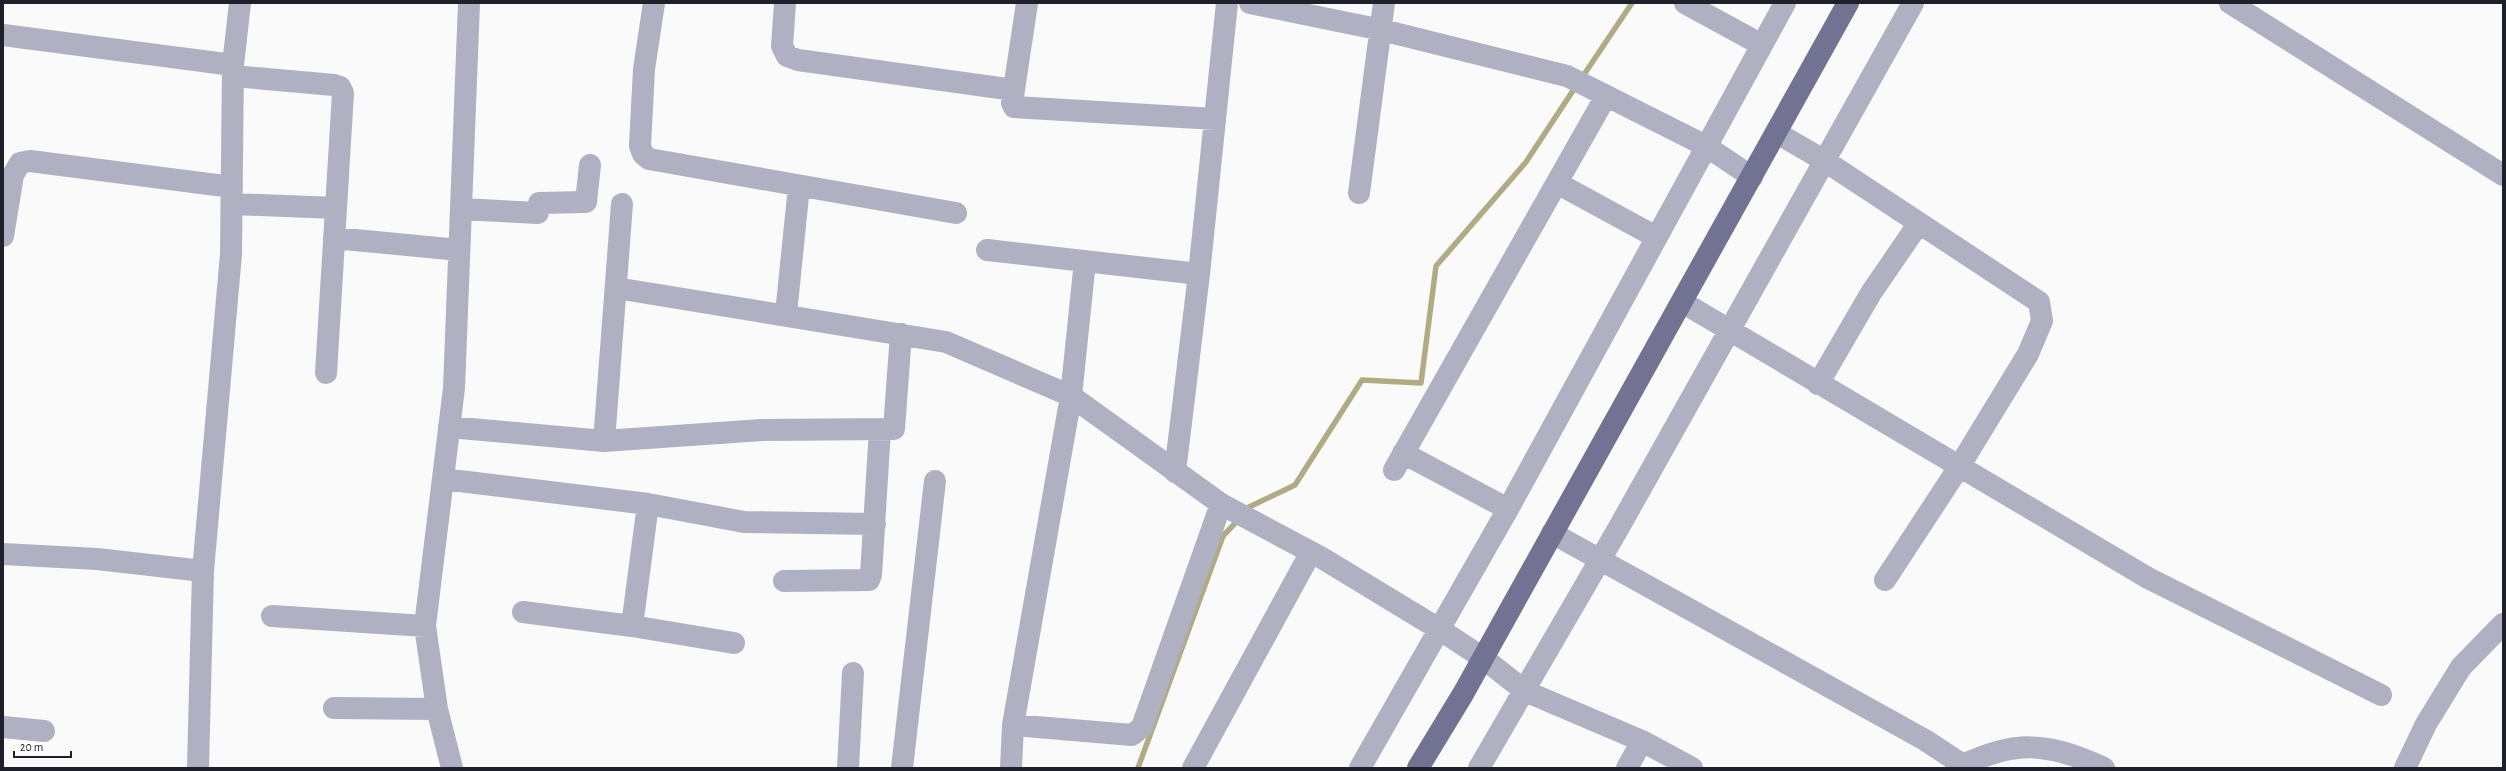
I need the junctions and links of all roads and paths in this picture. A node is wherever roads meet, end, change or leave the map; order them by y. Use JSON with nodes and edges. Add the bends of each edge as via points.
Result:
{"nodes":[{"id":1,"x":240,"y":3,"type":"edge"},
{"id":2,"x":469,"y":3,"type":"edge"},
{"id":3,"x":654,"y":3,"type":"edge"},
{"id":4,"x":785,"y":3,"type":"edge"},
{"id":5,"x":1026,"y":3,"type":"edge"},
{"id":6,"x":1227,"y":3,"type":"edge"},
{"id":7,"x":1250,"y":3,"type":"edge"},
{"id":8,"x":1384,"y":3,"type":"edge"},
{"id":9,"x":1685,"y":3,"type":"edge"},
{"id":10,"x":1786,"y":3,"type":"edge"},
{"id":11,"x":1848,"y":3,"type":"edge"},
{"id":12,"x":1913,"y":3,"type":"edge"},
{"id":13,"x":2230,"y":3,"type":"edge"},
{"id":14,"x":1382,"y":30,"type":"junction"},
{"id":15,"x":3,"y":35,"type":"edge"},
{"id":16,"x":1762,"y":45,"type":"junction"},
{"id":17,"x":233,"y":71,"type":"junction"},
{"id":18,"x":1014,"y":90,"type":"junction"},
{"id":19,"x":1606,"y":96,"type":"junction"},
{"id":20,"x":1215,"y":119,"type":"junction"},
{"id":21,"x":1777,"y":133,"type":"junction"},
{"id":22,"x":1706,"y":146,"type":"junction"},
{"id":23,"x":1825,"y":161,"type":"junction"},
{"id":24,"x":12,"y":162,"type":"edge"},
{"id":25,"x":590,"y":165,"type":"dead end"},
{"id":26,"x":2503,"y":175,"type":"edge"},
{"id":27,"x":1752,"y":177,"type":"junction"},
{"id":28,"x":1557,"y":183,"type":"junction"},
{"id":29,"x":799,"y":186,"type":"junction"},
{"id":30,"x":1360,"y":193,"type":"dead end"},
{"id":31,"x":232,"y":195,"type":"junction"},
{"id":32,"x":622,"y":204,"type":"dead end"},
{"id":33,"x":336,"y":208,"type":"junction"},
{"id":34,"x":461,"y":209,"type":"junction"},
{"id":35,"x":956,"y":213,"type":"dead end"},
{"id":36,"x":1919,"y":223,"type":"junction"},
{"id":37,"x":3,"y":236,"type":"edge"},
{"id":38,"x":1656,"y":237,"type":"junction"},
{"id":39,"x":334,"y":238,"type":"junction"},
{"id":40,"x":459,"y":250,"type":"junction"},
{"id":41,"x":987,"y":250,"type":"dead end"},
{"id":42,"x":1085,"y":261,"type":"junction"},
{"id":43,"x":1199,"y":274,"type":"junction"},
{"id":44,"x":616,"y":288,"type":"junction"},
{"id":45,"x":1682,"y":302,"type":"junction"},
{"id":46,"x":786,"y":314,"type":"junction"},
{"id":47,"x":1729,"y":331,"type":"junction"},
{"id":48,"x":901,"y":334,"type":"junction"},
{"id":49,"x":326,"y":373,"type":"dead end"},
{"id":50,"x":1818,"y":384,"type":"junction"},
{"id":51,"x":1071,"y":396,"type":"junction"},
{"id":52,"x":449,"y":427,"type":"junction"},
{"id":53,"x":880,"y":429,"type":"junction"},
{"id":54,"x":604,"y":441,"type":"junction"},
{"id":55,"x":1959,"y":467,"type":"junction"},
{"id":56,"x":1175,"y":472,"type":"junction"},
{"id":57,"x":443,"y":479,"type":"junction"},
{"id":58,"x":935,"y":481,"type":"dead end"},
{"id":59,"x":648,"y":504,"type":"junction"},
{"id":60,"x":1221,"y":504,"type":"junction"},
{"id":61,"x":1508,"y":509,"type":"junction"},
{"id":62,"x":875,"y":524,"type":"junction"},
{"id":63,"x":1552,"y":533,"type":"junction"},
{"id":64,"x":1311,"y":552,"type":"junction"},
{"id":65,"x":3,"y":554,"type":"edge"},
{"id":66,"x":1600,"y":560,"type":"junction"},
{"id":67,"x":203,"y":571,"type":"junction"},
{"id":68,"x":1885,"y":580,"type":"dead end"},
{"id":69,"x":784,"y":581,"type":"dead end"},
{"id":70,"x":523,"y":612,"type":"dead end"},
{"id":71,"x":272,"y":616,"type":"dead end"},
{"id":72,"x":2503,"y":624,"type":"edge"},
{"id":73,"x":425,"y":626,"type":"junction"},
{"id":74,"x":632,"y":626,"type":"junction"},
{"id":75,"x":1439,"y":630,"type":"junction"},
{"id":76,"x":734,"y":643,"type":"dead end"},
{"id":77,"x":1483,"y":658,"type":"junction"},
{"id":78,"x":853,"y":673,"type":"dead end"},
{"id":79,"x":1524,"y":691,"type":"junction"},
{"id":80,"x":2382,"y":695,"type":"dead end"},
{"id":81,"x":334,"y":708,"type":"dead end"},
{"id":82,"x":437,"y":709,"type":"junction"},
{"id":83,"x":1013,"y":725,"type":"junction"},
{"id":84,"x":3,"y":727,"type":"edge"},
{"id":85,"x":44,"y":731,"type":"dead end"},
{"id":86,"x":1642,"y":741,"type":"junction"},
{"id":87,"x":1960,"y":766,"type":"edge"},
{"id":88,"x":198,"y":768,"type":"edge"},
{"id":89,"x":452,"y":768,"type":"edge"},
{"id":90,"x":848,"y":768,"type":"edge"},
{"id":91,"x":902,"y":768,"type":"edge"},
{"id":92,"x":1011,"y":768,"type":"edge"},
{"id":93,"x":1194,"y":768,"type":"edge"},
{"id":94,"x":1360,"y":768,"type":"edge"},
{"id":95,"x":1418,"y":768,"type":"edge"},
{"id":96,"x":1478,"y":768,"type":"edge"},
{"id":97,"x":1627,"y":768,"type":"edge"},
{"id":98,"x":1692,"y":768,"type":"edge"},
{"id":99,"x":2104,"y":768,"type":"edge"},
{"id":100,"x":2405,"y":768,"type":"edge"}],
"edges":[{"from":1,"to":17,"type":"street"},
{"from":2,"to":34,"type":"street"},
{"from":3,"to":29,"type":"street","via":[[644,69],[640,146],[643,154],[656,162]]},
{"from":4,"to":18,"type":"street","via":[[782,46],[787,56],[798,60]]},
{"from":5,"to":18,"type":"street"},
{"from":6,"to":20,"type":"street"},
{"from":7,"to":14,"type":"street"},
{"from":8,"to":14,"type":"street"},
{"from":9,"to":16,"type":"street"},
{"from":10,"to":16,"type":"street"},
{"from":11,"to":21,"type":"main road"},
{"from":12,"to":23,"type":"street"},
{"from":13,"to":26,"type":"street"},
{"from":14,"to":19,"type":"street","via":[[1576,80]]},
{"from":14,"to":30,"type":"street"},
{"from":15,"to":17,"type":"street"},
{"from":16,"to":22,"type":"street"},
{"from":17,"to":31,"type":"street"},
{"from":17,"to":33,"type":"street","via":[[340,87],[343,93]]},
{"from":18,"to":20,"type":"street","via":[[1012,103],[1018,108]]},
{"from":19,"to":22,"type":"street"},
{"from":19,"to":28,"type":"street"},
{"from":20,"to":43,"type":"street"},
{"from":21,"to":23,"type":"street"},
{"from":21,"to":27,"type":"main road"},
{"from":22,"to":27,"type":"street"},
{"from":22,"to":38,"type":"street"},
{"from":23,"to":36,"type":"street"},
{"from":23,"to":47,"type":"street"},
{"from":24,"to":31,"type":"street","via":[[30,161]]},
{"from":24,"to":37,"type":"street","via":[[13,175]]},
{"from":25,"to":34,"type":"street","via":[[586,202],[539,203],[538,213]]},
{"from":27,"to":45,"type":"main road"},
{"from":28,"to":38,"type":"street"},
{"from":28,"to":61,"type":"street","via":[[1398,462]]},
{"from":29,"to":35,"type":"street"},
{"from":29,"to":46,"type":"street"},
{"from":31,"to":33,"type":"street"},
{"from":31,"to":67,"type":"street","via":[[231,254]]},
{"from":32,"to":44,"type":"street"},
{"from":33,"to":39,"type":"street"},
{"from":34,"to":40,"type":"street"},
{"from":36,"to":50,"type":"street","via":[[1871,293]]},
{"from":36,"to":55,"type":"street","via":[[2039,302],[2042,321],[2028,354]]},
{"from":38,"to":61,"type":"street"},
{"from":39,"to":40,"type":"street"},
{"from":39,"to":49,"type":"street"},
{"from":40,"to":52,"type":"street","via":[[454,388]]},
{"from":41,"to":42,"type":"street"},
{"from":42,"to":43,"type":"street"},
{"from":42,"to":51,"type":"street"},
{"from":43,"to":56,"type":"street"},
{"from":44,"to":46,"type":"street"},
{"from":44,"to":54,"type":"street"},
{"from":45,"to":47,"type":"street"},
{"from":45,"to":63,"type":"main road"},
{"from":46,"to":48,"type":"street"},
{"from":47,"to":50,"type":"street"},
{"from":47,"to":66,"type":"street"},
{"from":48,"to":51,"type":"street","via":[[946,342]]},
{"from":48,"to":53,"type":"street","via":[[894,429]]},
{"from":50,"to":55,"type":"street"},
{"from":51,"to":56,"type":"street"},
{"from":51,"to":83,"type":"street"},
{"from":52,"to":54,"type":"street"},
{"from":52,"to":57,"type":"street"},
{"from":53,"to":54,"type":"street","via":[[762,430]]},
{"from":53,"to":62,"type":"street"},
{"from":55,"to":68,"type":"street"},
{"from":55,"to":80,"type":"street","via":[[2148,578]]},
{"from":56,"to":60,"type":"street"},
{"from":57,"to":59,"type":"street"},
{"from":57,"to":73,"type":"street"},
{"from":58,"to":91,"type":"street"},
{"from":59,"to":62,"type":"street","via":[[744,522]]},
{"from":59,"to":74,"type":"street"},
{"from":60,"to":64,"type":"street"},
{"from":60,"to":83,"type":"street","via":[[1142,727],[1132,735]]},
{"from":61,"to":75,"type":"street"},
{"from":62,"to":69,"type":"street","via":[[869,580]]},
{"from":63,"to":66,"type":"street"},
{"from":63,"to":77,"type":"main road"},
{"from":64,"to":75,"type":"street"},
{"from":64,"to":93,"type":"street"},
{"from":65,"to":67,"type":"street","via":[[97,559]]},
{"from":66,"to":79,"type":"street"},
{"from":66,"to":87,"type":"street","via":[[1924,740]]},
{"from":67,"to":88,"type":"street"},
{"from":70,"to":74,"type":"street"},
{"from":71,"to":73,"type":"street"},
{"from":72,"to":100,"type":"street","via":[[2461,667],[2426,724]]},
{"from":73,"to":82,"type":"street"},
{"from":74,"to":76,"type":"street"},
{"from":75,"to":77,"type":"street"},
{"from":75,"to":94,"type":"street"},
{"from":77,"to":79,"type":"street"},
{"from":77,"to":95,"type":"main road"},
{"from":78,"to":90,"type":"street"},
{"from":79,"to":86,"type":"street"},
{"from":79,"to":96,"type":"street"},
{"from":81,"to":82,"type":"street"},
{"from":82,"to":89,"type":"street"},
{"from":83,"to":92,"type":"street"},
{"from":84,"to":85,"type":"street"},
{"from":86,"to":97,"type":"street"},
{"from":86,"to":98,"type":"street"},
{"from":87,"to":99,"type":"street","via":[[1994,752],[2019,748],[2049,748],[2071,753]]}]}
